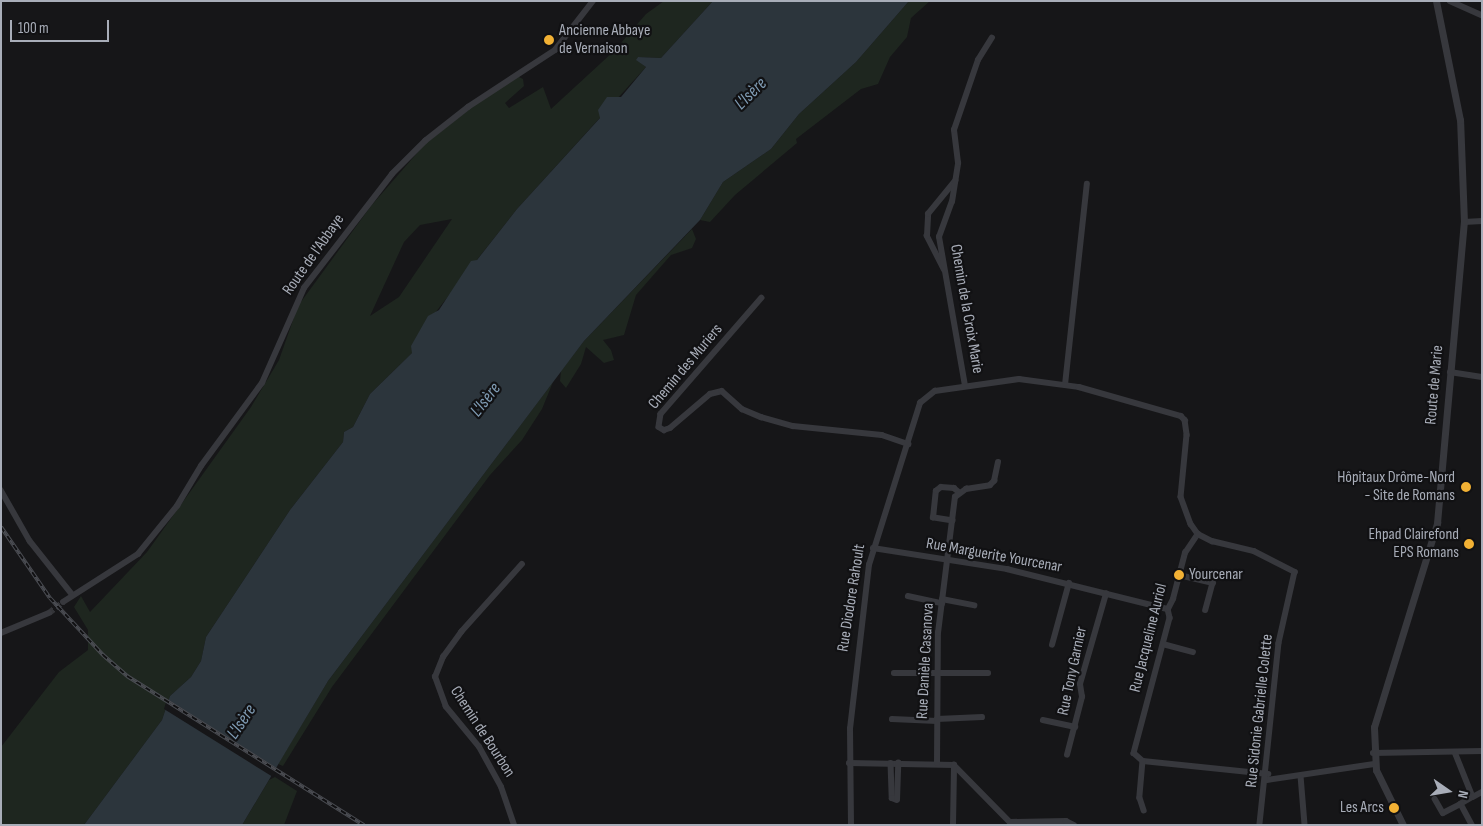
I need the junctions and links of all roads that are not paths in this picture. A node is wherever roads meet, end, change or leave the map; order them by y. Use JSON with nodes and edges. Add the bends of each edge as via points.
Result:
{"nodes":[{"id":1,"x":593,"y":1,"type":"edge"},
{"id":2,"x":1436,"y":1,"type":"edge"},
{"id":3,"x":1450,"y":1,"type":"edge"},
{"id":4,"x":1482,"y":15,"type":"edge"},
{"id":5,"x":992,"y":38,"type":"dead end"},
{"id":6,"x":955,"y":181,"type":"junction"},
{"id":7,"x":1087,"y":184,"type":"dead end"},
{"id":8,"x":1482,"y":221,"type":"edge"},
{"id":9,"x":1464,"y":222,"type":"junction"},
{"id":10,"x":946,"y":273,"type":"junction"},
{"id":11,"x":762,"y":298,"type":"dead end"},
{"id":12,"x":1450,"y":372,"type":"junction"},
{"id":13,"x":1482,"y":377,"type":"edge"},
{"id":14,"x":1065,"y":385,"type":"junction"},
{"id":15,"x":964,"y":386,"type":"junction"},
{"id":16,"x":908,"y":444,"type":"junction"},
{"id":17,"x":998,"y":462,"type":"dead end"},
{"id":18,"x":1,"y":490,"type":"edge"},
{"id":19,"x":959,"y":492,"type":"junction"},
{"id":20,"x":952,"y":522,"type":"junction"},
{"id":21,"x":1198,"y":534,"type":"junction"},
{"id":22,"x":873,"y":548,"type":"junction"},
{"id":23,"x":948,"y":560,"type":"junction"},
{"id":24,"x":522,"y":564,"type":"dead end"},
{"id":25,"x":1178,"y":575,"type":"junction"},
{"id":26,"x":1068,"y":583,"type":"junction"},
{"id":27,"x":72,"y":594,"type":"junction"},
{"id":28,"x":1106,"y":594,"type":"junction"},
{"id":29,"x":908,"y":596,"type":"dead end"},
{"id":30,"x":942,"y":601,"type":"junction"},
{"id":31,"x":63,"y":602,"type":"tunnel mouth"},
{"id":32,"x":974,"y":605,"type":"dead end"},
{"id":33,"x":1168,"y":609,"type":"junction"},
{"id":34,"x":1206,"y":610,"type":"dead end"},
{"id":35,"x":50,"y":613,"type":"tunnel mouth"},
{"id":36,"x":1,"y":633,"type":"edge"},
{"id":37,"x":1162,"y":644,"type":"junction"},
{"id":38,"x":1052,"y":645,"type":"dead end"},
{"id":39,"x":1193,"y":652,"type":"dead end"},
{"id":40,"x":937,"y":672,"type":"junction"},
{"id":41,"x":894,"y":673,"type":"dead end"},
{"id":42,"x":988,"y":673,"type":"dead end"},
{"id":43,"x":982,"y":717,"type":"dead end"},
{"id":44,"x":892,"y":719,"type":"dead end"},
{"id":45,"x":937,"y":720,"type":"junction"},
{"id":46,"x":1043,"y":720,"type":"dead end"},
{"id":47,"x":1074,"y":727,"type":"junction"},
{"id":48,"x":1482,"y":751,"type":"edge"},
{"id":49,"x":1373,"y":752,"type":"junction"},
{"id":50,"x":1455,"y":752,"type":"junction"},
{"id":51,"x":1067,"y":755,"type":"dead end"},
{"id":52,"x":1143,"y":761,"type":"junction"},
{"id":53,"x":850,"y":763,"type":"junction"},
{"id":54,"x":895,"y":763,"type":"junction"},
{"id":55,"x":937,"y":763,"type":"junction"},
{"id":56,"x":954,"y":764,"type":"junction"},
{"id":57,"x":1374,"y":764,"type":"junction"},
{"id":58,"x":1301,"y":776,"type":"junction"},
{"id":59,"x":1267,"y":777,"type":"junction"},
{"id":60,"x":1482,"y":792,"type":"edge"},
{"id":61,"x":1473,"y":796,"type":"junction"},
{"id":62,"x":1435,"y":799,"type":"dead end"},
{"id":63,"x":1461,"y":804,"type":"junction"},
{"id":64,"x":1144,"y":810,"type":"dead end"},
{"id":65,"x":1010,"y":823,"type":"edge"},
{"id":66,"x":514,"y":825,"type":"edge"},
{"id":67,"x":851,"y":825,"type":"edge"},
{"id":68,"x":953,"y":825,"type":"edge"},
{"id":69,"x":1074,"y":825,"type":"edge"},
{"id":70,"x":1260,"y":825,"type":"edge"},
{"id":71,"x":1305,"y":825,"type":"edge"},
{"id":72,"x":1403,"y":825,"type":"edge"},
{"id":73,"x":1472,"y":825,"type":"edge"}],
"edges":[{"from":1,"to":27,"type":"street","name":"Route de l'Abbaye","via":[[555,50],[468,107],[425,141],[392,174],[304,288],[262,383],[201,466],[177,506],[138,554]]},
{"from":2,"to":9,"type":"street","name":"Route de Marie","via":[[1460,120]]},
{"from":3,"to":4,"type":"street"},
{"from":5,"to":6,"type":"street","name":"Chemin de la Croix Marie","via":[[978,60],[954,130],[958,163]]},
{"from":6,"to":10,"type":"street","name":"Chemin de la Croix Marie","via":[[939,237]]},
{"from":6,"to":10,"type":"street","via":[[928,214],[927,236]]},
{"from":7,"to":14,"type":"street"},
{"from":8,"to":9,"type":"street"},
{"from":9,"to":12,"type":"street","name":"Route de Marie"},
{"from":10,"to":15,"type":"street","name":"Chemin de la Croix Marie"},
{"from":11,"to":16,"type":"street","name":"Chemin des Muriers","via":[[661,414],[659,427],[664,430],[670,428],[710,394],[722,391],[742,409],[760,417],[793,426],[882,435]]},
{"from":12,"to":13,"type":"street"},
{"from":12,"to":49,"type":"street","name":"Route de Marie","via":[[1436,523],[1422,578],[1377,709]]},
{"from":14,"to":15,"type":"street","via":[[1019,379]]},
{"from":14,"to":21,"type":"street","via":[[1174,412],[1185,420],[1187,434],[1181,497],[1184,514]]},
{"from":15,"to":16,"type":"street","name":"Rue Diodore Rahoult","via":[[928,394],[920,403]]},
{"from":16,"to":22,"type":"street","name":"Rue Diodore Rahoult"},
{"from":17,"to":19,"type":"street","via":[[990,485]]},
{"from":18,"to":27,"type":"street","via":[[30,541]]},
{"from":19,"to":20,"type":"street","name":"Rue Danièle Casanova"},
{"from":19,"to":20,"type":"street","via":[[954,488],[936,490],[934,518]]},
{"from":20,"to":23,"type":"street","name":"Rue Danièle Casanova"},
{"from":21,"to":25,"type":"street","name":"Rue Jacqueline Auriol","via":[[1185,553]]},
{"from":21,"to":59,"type":"street","name":"Rue Sidonie Gabrielle Colette","via":[[1212,541],[1254,551],[1295,572],[1278,649]]},
{"from":22,"to":23,"type":"street","name":"Rue Marguerite Yourcenar"},
{"from":22,"to":53,"type":"street","name":"Rue Diodore Rahoult","via":[[854,676]]},
{"from":23,"to":26,"type":"street","name":"Rue Marguerite Yourcenar"},
{"from":23,"to":30,"type":"street","name":"Rue Danièle Casanova"},
{"from":24,"to":66,"type":"street","name":"Chemin de Bourbon","via":[[461,632],[443,657],[435,677],[446,707],[479,747],[502,787]]},
{"from":25,"to":33,"type":"street","name":"Rue Jacqueline Auriol"},
{"from":25,"to":34,"type":"street","via":[[1214,584]]},
{"from":26,"to":28,"type":"street","name":"Rue Marguerite Yourcenar"},
{"from":26,"to":38,"type":"street"},
{"from":27,"to":31,"type":"street","name":"Route de l'Abbaye"},
{"from":28,"to":33,"type":"street","name":"Rue Marguerite Yourcenar"},
{"from":28,"to":47,"type":"street","name":"Rue Tony Garnier","via":[[1080,684],[1082,697]]},
{"from":29,"to":30,"type":"street"},
{"from":30,"to":32,"type":"street"},
{"from":30,"to":40,"type":"street","name":"Rue Danièle Casanova"},
{"from":33,"to":37,"type":"street","name":"Rue Jacqueline Auriol","via":[[1170,618]]},
{"from":35,"to":36,"type":"street"},
{"from":37,"to":39,"type":"street"},
{"from":37,"to":52,"type":"street","name":"Rue Jacqueline Auriol","via":[[1134,754]]},
{"from":40,"to":41,"type":"street"},
{"from":40,"to":42,"type":"street"},
{"from":40,"to":45,"type":"street","name":"Rue Danièle Casanova"},
{"from":43,"to":45,"type":"street"},
{"from":44,"to":45,"type":"street"},
{"from":45,"to":55,"type":"street","name":"Rue Danièle Casanova"},
{"from":46,"to":47,"type":"street"},
{"from":47,"to":51,"type":"street","name":"Rue Tony Garnier"},
{"from":48,"to":50,"type":"street"},
{"from":49,"to":50,"type":"street"},
{"from":49,"to":57,"type":"street","name":"Route de Marie"},
{"from":50,"to":61,"type":"street"},
{"from":52,"to":59,"type":"street"},
{"from":52,"to":64,"type":"street","via":[[1140,798]]},
{"from":53,"to":54,"type":"street"},
{"from":53,"to":67,"type":"street","name":"Rue Diodore Rahoult"},
{"from":54,"to":54,"type":"street","via":[[897,800],[892,798]]},
{"from":54,"to":55,"type":"street"},
{"from":55,"to":56,"type":"street"},
{"from":56,"to":65,"type":"street"},
{"from":56,"to":68,"type":"street"},
{"from":57,"to":58,"type":"street"},
{"from":57,"to":72,"type":"street"},
{"from":58,"to":59,"type":"street"},
{"from":58,"to":71,"type":"street"},
{"from":59,"to":70,"type":"street","name":"Rue Sidonie Gabrielle Colette"},
{"from":60,"to":61,"type":"street"},
{"from":61,"to":63,"type":"street"},
{"from":62,"to":63,"type":"street","via":[[1443,813]]},
{"from":63,"to":73,"type":"street"},
{"from":65,"to":69,"type":"street","via":[[1066,821]]}]}
